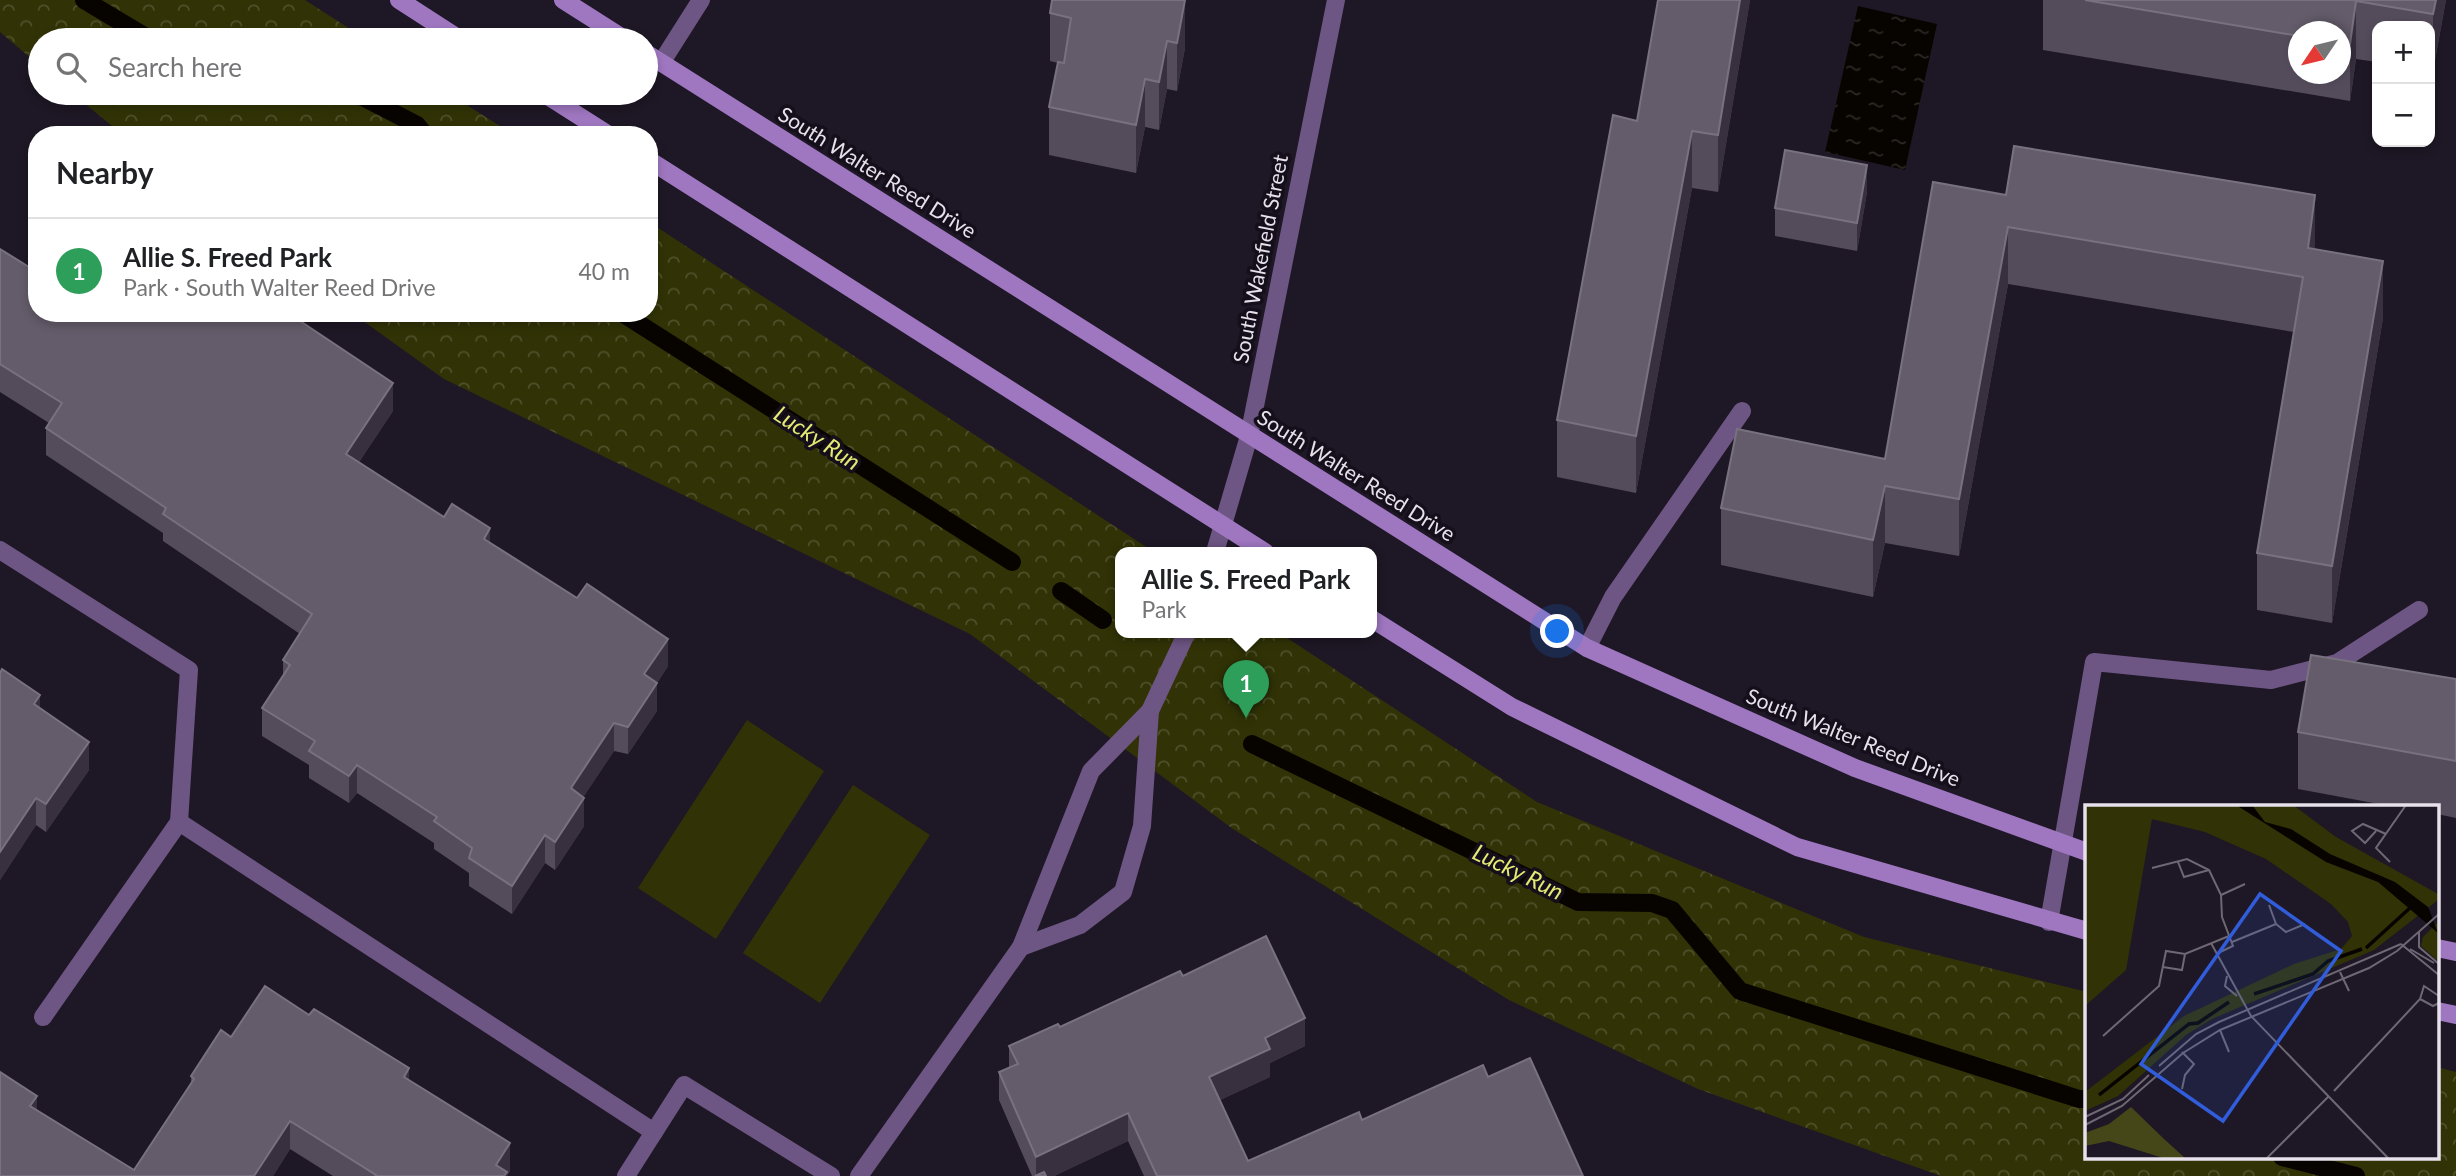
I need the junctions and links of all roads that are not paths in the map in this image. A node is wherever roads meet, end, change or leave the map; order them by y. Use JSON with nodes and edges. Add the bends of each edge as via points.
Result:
{"nodes":[{"id":1,"x":399,"y":0,"type":"edge"},
{"id":2,"x":563,"y":0,"type":"edge"},
{"id":3,"x":701,"y":0,"type":"edge"},
{"id":4,"x":1336,"y":0,"type":"edge"},
{"id":5,"x":442,"y":28,"type":"edge"},
{"id":6,"x":607,"y":28,"type":"edge"},
{"id":7,"x":658,"y":60,"type":"edge"},
{"id":8,"x":661,"y":62,"type":"junction"},
{"id":9,"x":562,"y":105,"type":"edge"},
{"id":10,"x":594,"y":126,"type":"edge"},
{"id":11,"x":658,"y":166,"type":"edge"},
{"id":12,"x":1742,"y":411,"type":"dead end"},
{"id":13,"x":1249,"y":436,"type":"junction"},
{"id":14,"x":1223,"y":525,"type":"junction"},
{"id":15,"x":1216,"y":547,"type":"edge"},
{"id":16,"x":1257,"y":547,"type":"edge"},
{"id":17,"x":0,"y":550,"type":"edge"},
{"id":18,"x":2419,"y":610,"type":"dead end"},
{"id":19,"x":1377,"y":622,"type":"edge"},
{"id":20,"x":1184,"y":638,"type":"edge"},
{"id":21,"x":1587,"y":648,"type":"junction"},
{"id":22,"x":1150,"y":711,"type":"junction"},
{"id":23,"x":180,"y":822,"type":"junction"},
{"id":24,"x":2064,"y":846,"type":"junction"},
{"id":25,"x":2085,"y":851,"type":"edge"},
{"id":26,"x":2049,"y":922,"type":"junction"},
{"id":27,"x":2085,"y":930,"type":"edge"},
{"id":28,"x":1021,"y":947,"type":"junction"},
{"id":29,"x":2438,"y":948,"type":"edge"},
{"id":30,"x":2456,"y":952,"type":"edge"},
{"id":31,"x":2438,"y":1011,"type":"edge"},
{"id":32,"x":2456,"y":1015,"type":"edge"},
{"id":33,"x":43,"y":1017,"type":"dead end"},
{"id":34,"x":654,"y":1132,"type":"junction"},
{"id":35,"x":626,"y":1176,"type":"edge"},
{"id":36,"x":831,"y":1176,"type":"edge"},
{"id":37,"x":859,"y":1176,"type":"edge"}],
"edges":[{"from":1,"to":5,"type":"main road"},
{"from":2,"to":6,"type":"main road"},
{"from":3,"to":8,"type":"street"},
{"from":4,"to":13,"type":"street","name":"South Wakefield Street"},
{"from":7,"to":8,"type":"main road","name":"South Walter Reed Drive"},
{"from":8,"to":13,"type":"main road","name":"South Walter Reed Drive"},
{"from":9,"to":10,"type":"main road"},
{"from":11,"to":14,"type":"main road"},
{"from":12,"to":21,"type":"street","via":[[1613,597]]},
{"from":13,"to":14,"type":"street","name":"South Wakefield Street"},
{"from":13,"to":21,"type":"main road","name":"South Walter Reed Drive"},
{"from":14,"to":15,"type":"street","name":"South Wakefield Street"},
{"from":14,"to":16,"type":"main road"},
{"from":17,"to":23,"type":"street","via":[[189,670]]},
{"from":18,"to":24,"type":"street","via":[[2337,663],[2271,680],[2094,662]]},
{"from":19,"to":26,"type":"main road","via":[[1512,707],[1797,847]]},
{"from":20,"to":22,"type":"street"},
{"from":21,"to":24,"type":"main road","name":"South Walter Reed Drive","via":[[1855,768]]},
{"from":22,"to":28,"type":"street","via":[[1091,771]]},
{"from":22,"to":28,"type":"street","via":[[1142,826],[1123,892],[1080,925]]},
{"from":23,"to":33,"type":"street"},
{"from":23,"to":34,"type":"street"},
{"from":24,"to":25,"type":"main road","name":"South Walter Reed Drive"},
{"from":24,"to":26,"type":"street"},
{"from":26,"to":27,"type":"main road"},
{"from":28,"to":37,"type":"street"},
{"from":29,"to":30,"type":"main road"},
{"from":31,"to":32,"type":"main road"},
{"from":34,"to":35,"type":"street"},
{"from":34,"to":36,"type":"street","via":[[684,1085]]}]}
